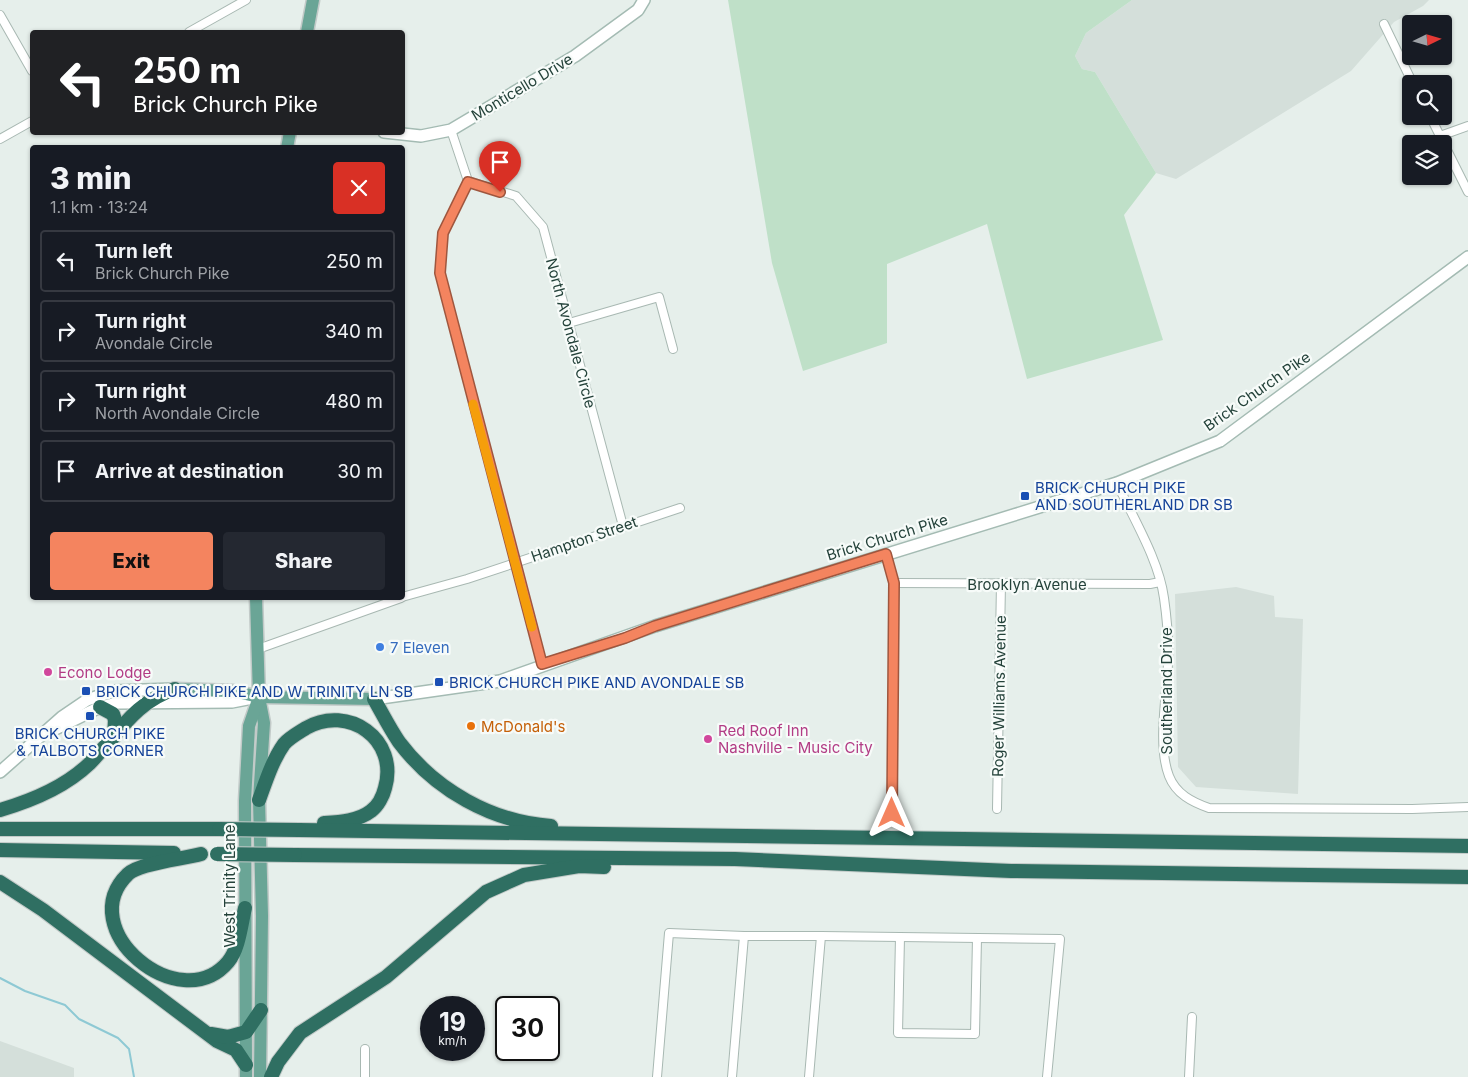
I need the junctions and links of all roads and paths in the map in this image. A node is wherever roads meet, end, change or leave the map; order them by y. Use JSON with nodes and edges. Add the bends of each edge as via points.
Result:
{"nodes":[{"id":1,"x":246,"y":0,"type":"edge"},
{"id":2,"x":644,"y":0,"type":"edge"},
{"id":3,"x":312,"y":1,"type":"edge"},
{"id":4,"x":0,"y":15,"type":"edge"},
{"id":5,"x":1384,"y":24,"type":"dead end"},
{"id":6,"x":193,"y":30,"type":"edge"},
{"id":7,"x":307,"y":30,"type":"edge"},
{"id":8,"x":30,"y":68,"type":"edge"},
{"id":9,"x":1409,"y":75,"type":"edge"},
{"id":10,"x":30,"y":122,"type":"edge"},
{"id":11,"x":1468,"y":126,"type":"edge"},
{"id":12,"x":451,"y":130,"type":"junction"},
{"id":13,"x":405,"y":134,"type":"edge"},
{"id":14,"x":1443,"y":135,"type":"edge"},
{"id":15,"x":0,"y":140,"type":"edge"},
{"id":16,"x":1452,"y":160,"type":"edge"},
{"id":17,"x":468,"y":182,"type":"junction"},
{"id":18,"x":1468,"y":192,"type":"edge"},
{"id":19,"x":1468,"y":257,"type":"edge"},
{"id":20,"x":569,"y":322,"type":"junction"},
{"id":21,"x":673,"y":349,"type":"dead end"},
{"id":22,"x":1117,"y":483,"type":"junction"},
{"id":23,"x":680,"y":508,"type":"dead end"},
{"id":24,"x":623,"y":526,"type":"junction"},
{"id":25,"x":886,"y":554,"type":"junction"},
{"id":26,"x":514,"y":563,"type":"junction"},
{"id":27,"x":1160,"y":582,"type":"junction"},
{"id":28,"x":894,"y":583,"type":"junction"},
{"id":29,"x":1001,"y":583,"type":"junction"},
{"id":30,"x":405,"y":596,"type":"edge"},
{"id":31,"x":256,"y":600,"type":"edge"},
{"id":32,"x":394,"y":600,"type":"edge"},
{"id":33,"x":258,"y":649,"type":"junction"},
{"id":34,"x":542,"y":664,"type":"junction"},
{"id":35,"x":175,"y":689,"type":"junction"},
{"id":36,"x":259,"y":697,"type":"junction"},
{"id":37,"x":374,"y":699,"type":"junction"},
{"id":38,"x":145,"y":702,"type":"junction"},
{"id":39,"x":100,"y":707,"type":"junction"},
{"id":40,"x":47,"y":733,"type":"junction"},
{"id":41,"x":114,"y":737,"type":"junction"},
{"id":42,"x":0,"y":772,"type":"edge"},
{"id":43,"x":259,"y":800,"type":"junction"},
{"id":44,"x":1468,"y":807,"type":"edge"},
{"id":45,"x":997,"y":809,"type":"dead end"},
{"id":46,"x":0,"y":810,"type":"edge"},
{"id":47,"x":892,"y":813,"type":"dead end"},
{"id":48,"x":0,"y":829,"type":"edge"},
{"id":49,"x":299,"y":830,"type":"junction"},
{"id":50,"x":687,"y":836,"type":"junction"},
{"id":51,"x":1468,"y":846,"type":"edge"},
{"id":52,"x":0,"y":850,"type":"edge"},
{"id":53,"x":200,"y":854,"type":"junction"},
{"id":54,"x":734,"y":859,"type":"junction"},
{"id":55,"x":1468,"y":877,"type":"edge"},
{"id":56,"x":0,"y":882,"type":"edge"},
{"id":57,"x":245,"y":908,"type":"junction"},
{"id":58,"x":744,"y":936,"type":"junction"},
{"id":59,"x":821,"y":936,"type":"junction"},
{"id":60,"x":900,"y":937,"type":"junction"},
{"id":61,"x":977,"y":938,"type":"junction"},
{"id":62,"x":261,"y":1010,"type":"junction"},
{"id":63,"x":1192,"y":1017,"type":"dead end"},
{"id":64,"x":206,"y":1032,"type":"junction"},
{"id":65,"x":246,"y":1032,"type":"junction"},
{"id":66,"x":365,"y":1048,"type":"dead end"},
{"id":67,"x":246,"y":1071,"type":"edge"},
{"id":68,"x":260,"y":1077,"type":"edge"},
{"id":69,"x":271,"y":1077,"type":"edge"},
{"id":70,"x":365,"y":1077,"type":"edge"},
{"id":71,"x":656,"y":1077,"type":"edge"},
{"id":72,"x":732,"y":1077,"type":"edge"},
{"id":73,"x":809,"y":1077,"type":"edge"},
{"id":74,"x":1047,"y":1077,"type":"edge"},
{"id":75,"x":1189,"y":1077,"type":"edge"}],
"edges":[{"from":1,"to":6,"type":"street"},
{"from":2,"to":12,"type":"main road","name":"Monticello Drive","via":[[638,10],[575,56]]},
{"from":3,"to":7,"type":"main road"},
{"from":4,"to":8,"type":"street"},
{"from":5,"to":9,"type":"street"},
{"from":10,"to":15,"type":"street"},
{"from":11,"to":14,"type":"street"},
{"from":12,"to":13,"type":"main road","name":"Monticello Drive","via":[[421,136]]},
{"from":12,"to":17,"type":"street"},
{"from":16,"to":18,"type":"street"},
{"from":17,"to":20,"type":"street","name":"North Avondale Circle","via":[[516,196],[543,227]]},
{"from":17,"to":26,"type":"street","via":[[443,233],[440,273]]},
{"from":19,"to":22,"type":"main road","name":"Brick Church Pike","via":[[1220,440]]},
{"from":20,"to":21,"type":"street","via":[[659,297]]},
{"from":20,"to":24,"type":"street","name":"North Avondale Circle"},
{"from":22,"to":25,"type":"main road","name":"Brick Church Pike"},
{"from":22,"to":27,"type":"street","name":"Southerland Drive","via":[[1151,555]]},
{"from":23,"to":24,"type":"street","name":"Hampton Street"},
{"from":24,"to":26,"type":"street","name":"Hampton Street"},
{"from":25,"to":28,"type":"street"},
{"from":25,"to":34,"type":"main road","name":"Brick Church Pike"},
{"from":26,"to":30,"type":"street","name":"Hampton Street"},
{"from":26,"to":34,"type":"street"},
{"from":27,"to":29,"type":"street","name":"Brooklyn Avenue"},
{"from":27,"to":44,"type":"street","name":"Southerland Drive","via":[[1168,660],[1165,751],[1169,776],[1185,797],[1209,808]]},
{"from":28,"to":29,"type":"street","name":"Brooklyn Avenue"},
{"from":28,"to":47,"type":"street"},
{"from":29,"to":45,"type":"street","name":"Roger Williams Avenue"},
{"from":31,"to":33,"type":"main road","name":"West Trinity Lane"},
{"from":32,"to":33,"type":"street","name":"Hampton Street"},
{"from":33,"to":36,"type":"main road","name":"West Trinity Lane"},
{"from":34,"to":37,"type":"main road","name":"Brick Church Pike","via":[[500,681]]},
{"from":35,"to":36,"type":"main road","name":"Brick Church Pike","via":[[234,691]]},
{"from":35,"to":38,"type":"highway"},
{"from":35,"to":40,"type":"main road","name":"Brick Church Pike","via":[[114,691],[87,700],[62,717]]},
{"from":36,"to":37,"type":"main road","name":"Brick Church Pike"},
{"from":36,"to":38,"type":"main road","name":"Brick Church Pike","via":[[232,702]]},
{"from":36,"to":43,"type":"main road","name":"West Trinity Lane","via":[[264,723]]},
{"from":36,"to":57,"type":"main road","name":"West Trinity Lane","via":[[249,726]]},
{"from":37,"to":50,"type":"highway","via":[[399,742],[436,781],[494,815],[531,824]]},
{"from":38,"to":39,"type":"main road","name":"Brick Church Pike"},
{"from":38,"to":41,"type":"highway"},
{"from":39,"to":40,"type":"main road","name":"Brick Church Pike"},
{"from":39,"to":41,"type":"highway","via":[[113,714]]},
{"from":40,"to":42,"type":"main road","name":"Brick Church Pike"},
{"from":41,"to":46,"type":"highway","via":[[88,765],[65,781],[38,796]]},
{"from":43,"to":49,"type":"highway","via":[[285,743],[297,734],[326,720],[345,721],[365,729],[378,740],[388,766],[383,796],[372,810],[353,819],[319,823]]},
{"from":43,"to":62,"type":"main road","name":"West Trinity Lane"},
{"from":48,"to":49,"type":"highway","bridge":true},
{"from":49,"to":50,"type":"highway"},
{"from":50,"to":51,"type":"highway"},
{"from":52,"to":53,"type":"highway"},
{"from":53,"to":54,"type":"highway","bridge":true},
{"from":53,"to":57,"type":"highway","via":[[151,864],[129,873],[116,891],[111,905],[114,926],[127,948],[144,965],[162,975],[176,979],[204,978],[228,962],[238,940]]},
{"from":54,"to":55,"type":"highway","via":[[1011,870]]},
{"from":54,"to":69,"type":"highway","via":[[672,867],[579,866],[524,875],[503,884],[468,906],[386,977],[300,1033]]},
{"from":56,"to":64,"type":"highway","via":[[43,910]]},
{"from":57,"to":65,"type":"main road","name":"West Trinity Lane"},
{"from":58,"to":59,"type":"street"},
{"from":58,"to":71,"type":"street","via":[[669,933]]},
{"from":58,"to":72,"type":"street"},
{"from":59,"to":60,"type":"street"},
{"from":59,"to":73,"type":"street"},
{"from":60,"to":61,"type":"street"},
{"from":60,"to":61,"type":"street","via":[[898,1033],[936,1034],[975,1034]]},
{"from":61,"to":74,"type":"street","via":[[1060,939]]},
{"from":62,"to":65,"type":"highway"},
{"from":62,"to":68,"type":"main road","name":"West Trinity Lane"},
{"from":63,"to":75,"type":"street"},
{"from":64,"to":65,"type":"highway","via":[[228,1036]]},
{"from":64,"to":67,"type":"highway","via":[[236,1050]]},
{"from":65,"to":67,"type":"main road","name":"West Trinity Lane"},
{"from":66,"to":70,"type":"street"}]}
